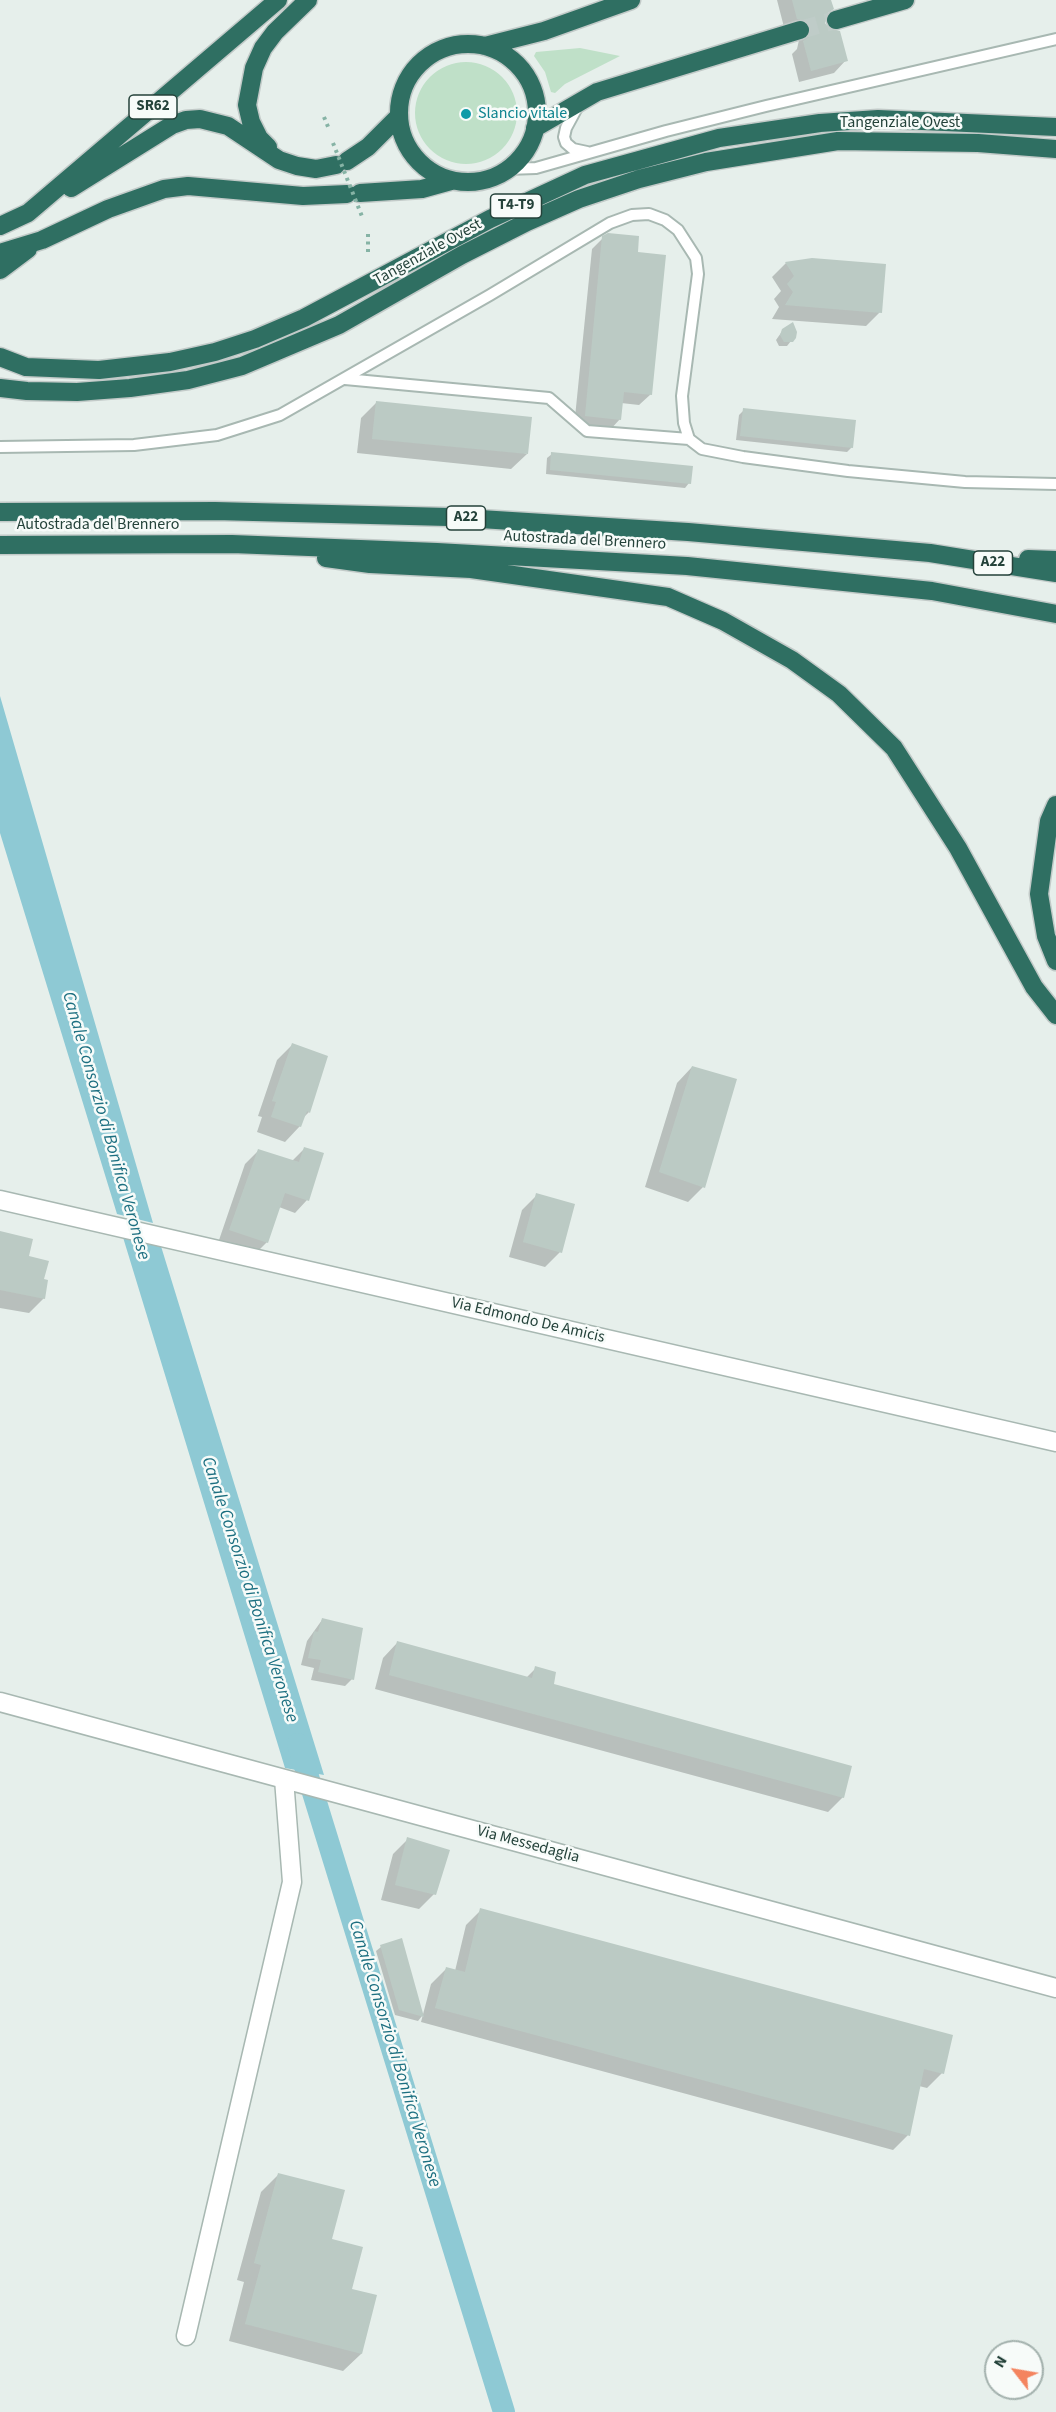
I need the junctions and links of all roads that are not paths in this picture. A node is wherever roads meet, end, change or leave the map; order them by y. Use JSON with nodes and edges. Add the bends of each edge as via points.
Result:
{"nodes":[{"id":1,"x":278,"y":0,"type":"edge"},
{"id":2,"x":308,"y":0,"type":"edge"},
{"id":3,"x":631,"y":0,"type":"edge"},
{"id":4,"x":905,"y":0,"type":"edge"},
{"id":5,"x":599,"y":7,"type":"edge"},
{"id":6,"x":836,"y":20,"type":"tunnel mouth"},
{"id":7,"x":800,"y":30,"type":"tunnel mouth"},
{"id":8,"x":1056,"y":39,"type":"edge"},
{"id":9,"x":484,"y":46,"type":"junction"},
{"id":10,"x":581,"y":101,"type":"junction"},
{"id":11,"x":398,"y":117,"type":"junction"},
{"id":12,"x":1056,"y":127,"type":"edge"},
{"id":13,"x":535,"y":128,"type":"junction"},
{"id":14,"x":1056,"y":149,"type":"edge"},
{"id":15,"x":590,"y":152,"type":"junction"},
{"id":16,"x":279,"y":160,"type":"junction"},
{"id":17,"x":507,"y":170,"type":"junction"},
{"id":18,"x":451,"y":180,"type":"junction"},
{"id":19,"x":28,"y":213,"type":"junction"},
{"id":20,"x":0,"y":226,"type":"edge"},
{"id":21,"x":42,"y":240,"type":"junction"},
{"id":22,"x":0,"y":253,"type":"edge"},
{"id":23,"x":0,"y":270,"type":"edge"},
{"id":24,"x":0,"y":357,"type":"edge"},
{"id":25,"x":345,"y":379,"type":"junction"},
{"id":26,"x":0,"y":388,"type":"edge"},
{"id":27,"x":689,"y":439,"type":"junction"},
{"id":28,"x":0,"y":447,"type":"edge"},
{"id":29,"x":1056,"y":484,"type":"edge"},
{"id":30,"x":0,"y":512,"type":"edge"},
{"id":31,"x":232,"y":544,"type":"junction"},
{"id":32,"x":1,"y":545,"type":"edge"},
{"id":33,"x":930,"y":553,"type":"junction"},
{"id":34,"x":1056,"y":560,"type":"edge"},
{"id":35,"x":1056,"y":573,"type":"edge"},
{"id":36,"x":1056,"y":614,"type":"edge"},
{"id":37,"x":1056,"y":805,"type":"edge"},
{"id":38,"x":1056,"y":961,"type":"edge"},
{"id":39,"x":1056,"y":1015,"type":"edge"},
{"id":40,"x":0,"y":1200,"type":"edge"},
{"id":41,"x":1056,"y":1442,"type":"edge"},
{"id":42,"x":0,"y":1702,"type":"edge"},
{"id":43,"x":284,"y":1779,"type":"junction"},
{"id":44,"x":1056,"y":1988,"type":"edge"},
{"id":45,"x":186,"y":2336,"type":"dead end"}],
"edges":[{"from":1,"to":19,"type":"highway","number":"SR62"},
{"from":2,"to":16,"type":"highway","via":[[263,48],[249,87],[247,105],[251,122],[259,138]]},
{"from":3,"to":5,"type":"highway"},
{"from":4,"to":6,"type":"highway"},
{"from":5,"to":9,"type":"highway","via":[[544,31]]},
{"from":7,"to":10,"type":"highway","via":[[639,78]]},
{"from":8,"to":15,"type":"lane","via":[[765,106]]},
{"from":9,"to":11,"type":"highway","via":[[455,45],[420,63],[406,82]]},
{"from":9,"to":13,"type":"highway","via":[[510,58],[530,82],[535,97]]},
{"from":10,"to":13,"type":"highway"},
{"from":10,"to":15,"type":"lane","via":[[564,137],[573,149]]},
{"from":11,"to":16,"type":"highway","via":[[368,147],[342,163],[316,169]]},
{"from":11,"to":18,"type":"highway","via":[[409,150],[420,164]]},
{"from":12,"to":24,"type":"highway","number":"T4-T9","via":[[878,119],[719,138],[576,178],[304,318],[215,352],[99,370],[26,367]]},
{"from":13,"to":17,"type":"highway","via":[[529,146]]},
{"from":14,"to":26,"type":"highway","name":"Tangenziale Ovest","via":[[838,141],[706,162],[589,196],[527,222],[339,325],[242,366],[188,380],[77,392]]},
{"from":15,"to":17,"type":"lane","via":[[536,168]]},
{"from":16,"to":19,"type":"highway","via":[[228,126],[186,120]]},
{"from":17,"to":18,"type":"highway","via":[[487,180]]},
{"from":18,"to":21,"type":"highway","via":[[422,189],[303,196],[188,186],[164,189],[108,208]]},
{"from":19,"to":20,"type":"highway","number":"SR62"},
{"from":21,"to":22,"type":"highway"},
{"from":21,"to":23,"type":"highway"},
{"from":25,"to":27,"type":"lane","via":[[549,398],[587,431]]},
{"from":25,"to":27,"type":"lane","via":[[610,223],[650,214],[678,230],[696,258],[698,274],[682,396]]},
{"from":25,"to":28,"type":"lane","via":[[280,415],[216,435],[134,445]]},
{"from":27,"to":29,"type":"lane","via":[[702,449],[848,471],[966,482]]},
{"from":30,"to":33,"type":"highway","name":"Autostrada del Brennero","number":"A22","via":[[215,511],[448,517]]},
{"from":31,"to":32,"type":"highway","name":"Autostrada del Brennero","number":"A22"},
{"from":31,"to":36,"type":"highway","name":"Autostrada del Brennero","number":"A22","via":[[687,566],[933,591]]},
{"from":31,"to":39,"type":"highway","via":[[370,564],[471,569],[668,597],[723,621],[792,660],[839,694],[894,748],[958,848],[1034,987]]},
{"from":33,"to":34,"type":"highway"},
{"from":33,"to":35,"type":"highway","name":"Autostrada del Brennero","number":"A22"},
{"from":37,"to":38,"type":"highway","via":[[1049,821],[1039,894],[1046,936]]},
{"from":40,"to":41,"type":"street","name":"Via Edmondo De Amicis"},
{"from":42,"to":43,"type":"street","name":"Via Messedaglia"},
{"from":43,"to":44,"type":"street","name":"Via Messedaglia"},
{"from":43,"to":45,"type":"street","via":[[292,1882]]}]}
